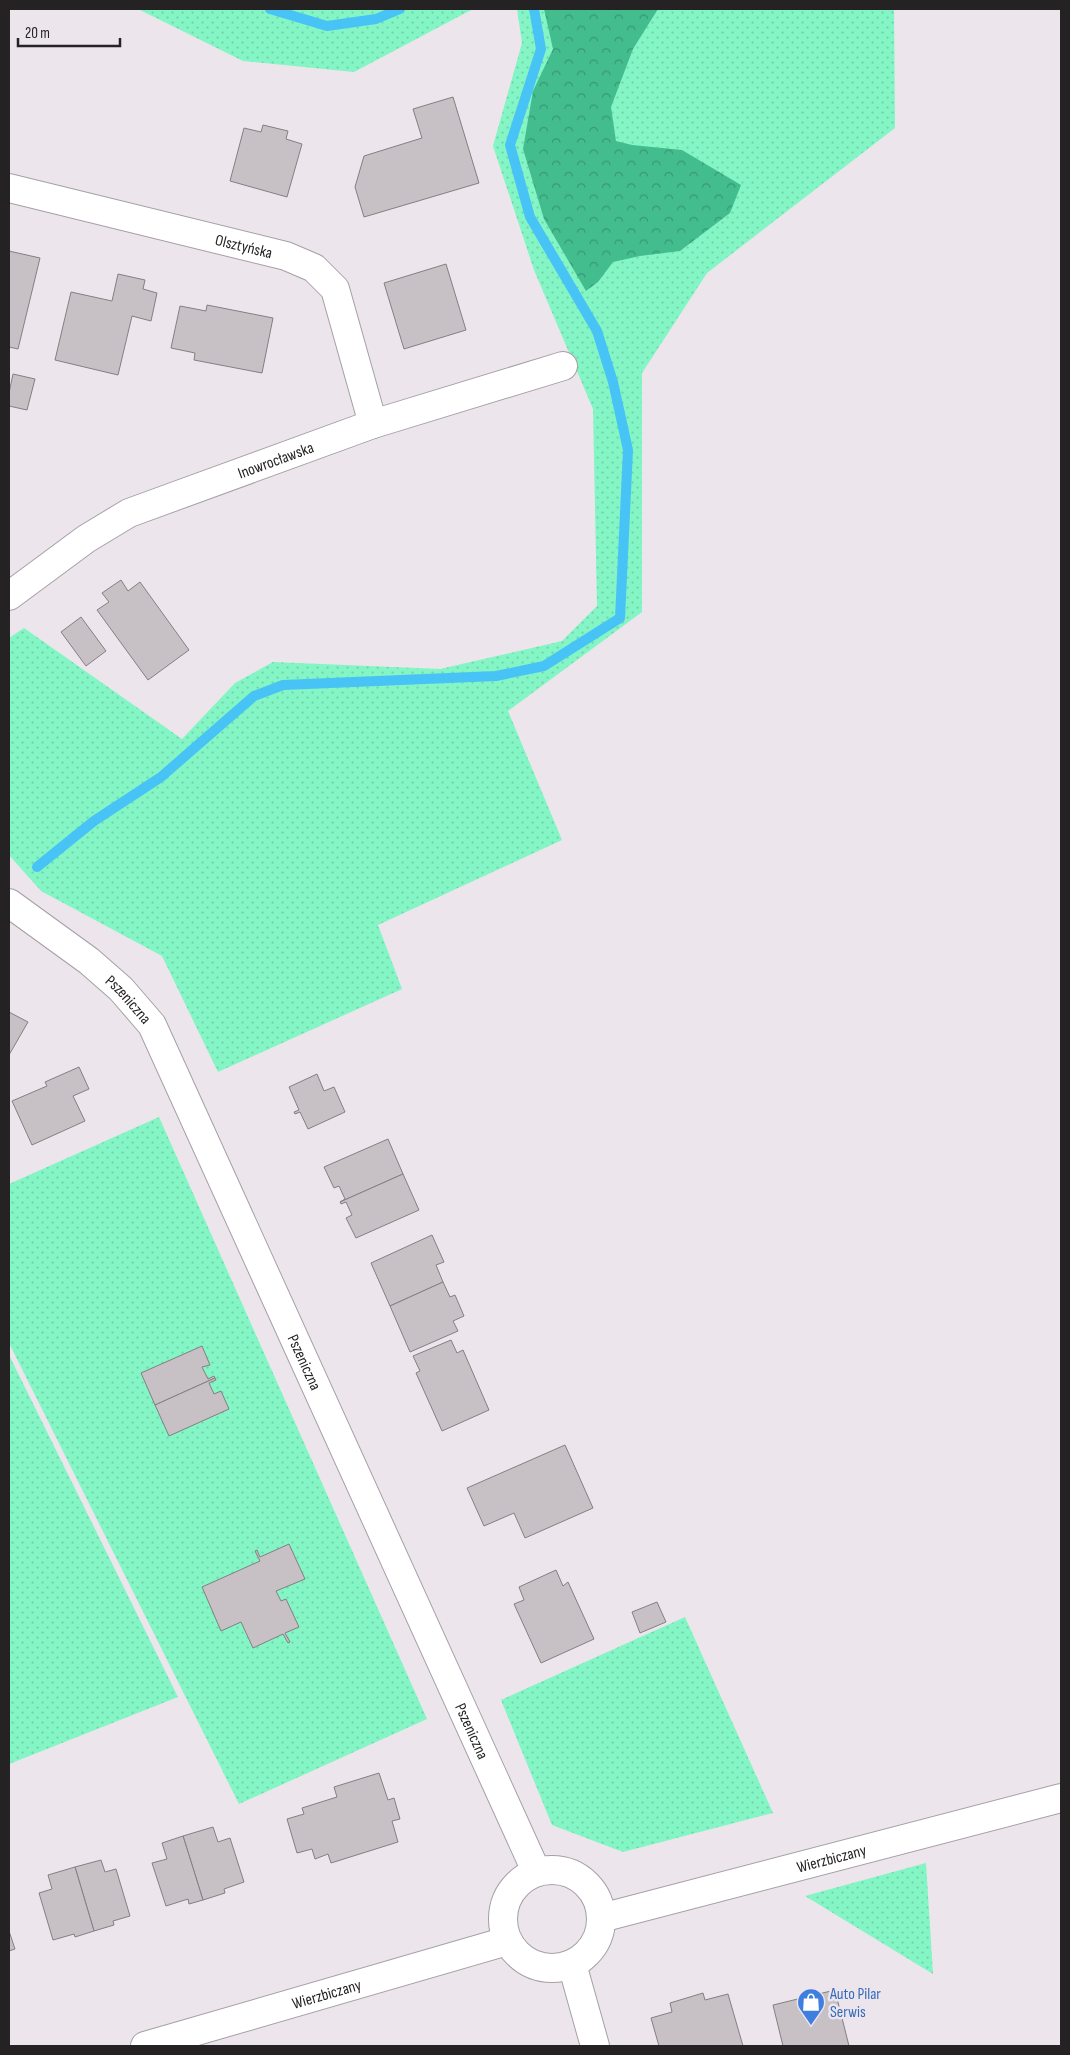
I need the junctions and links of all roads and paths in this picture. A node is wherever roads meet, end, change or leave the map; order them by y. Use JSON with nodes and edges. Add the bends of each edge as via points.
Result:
{"nodes":[{"id":1,"x":9,"y":188,"type":"edge"},
{"id":2,"x":563,"y":366,"type":"dead end"},
{"id":3,"x":373,"y":424,"type":"junction"},
{"id":4,"x":9,"y":596,"type":"edge"},
{"id":5,"x":9,"y":903,"type":"edge"},
{"id":6,"x":1061,"y":1798,"type":"edge"},
{"id":7,"x":536,"y":1871,"type":"junction"},
{"id":8,"x":601,"y":1918,"type":"junction"},
{"id":9,"x":507,"y":1941,"type":"junction"},
{"id":10,"x":572,"y":1964,"type":"junction"},
{"id":11,"x":145,"y":2046,"type":"edge"},
{"id":12,"x":595,"y":2046,"type":"edge"}],
"edges":[{"from":1,"to":3,"type":"street","name":"Olsztyńska","via":[[286,256],[314,268],[335,289]]},
{"from":2,"to":3,"type":"street","name":"Inowrocławska"},
{"from":3,"to":4,"type":"street","name":"Inowrocławska","via":[[129,513],[86,539]]},
{"from":5,"to":7,"type":"street","name":"Pszeniczna","via":[[89,961],[121,989],[152,1025]]},
{"from":6,"to":8,"type":"street","name":"Wierzbiczany"},
{"from":7,"to":8,"type":"street","via":[[555,1869],[574,1874],[588,1885],[598,1900]]},
{"from":7,"to":9,"type":"street","via":[[518,1882],[505,1900],[502,1920]]},
{"from":8,"to":10,"type":"street","via":[[594,1946]]},
{"from":9,"to":10,"type":"street","via":[[516,1954],[542,1968]]},
{"from":9,"to":11,"type":"street","name":"Wierzbiczany"},
{"from":10,"to":12,"type":"street"}]}
